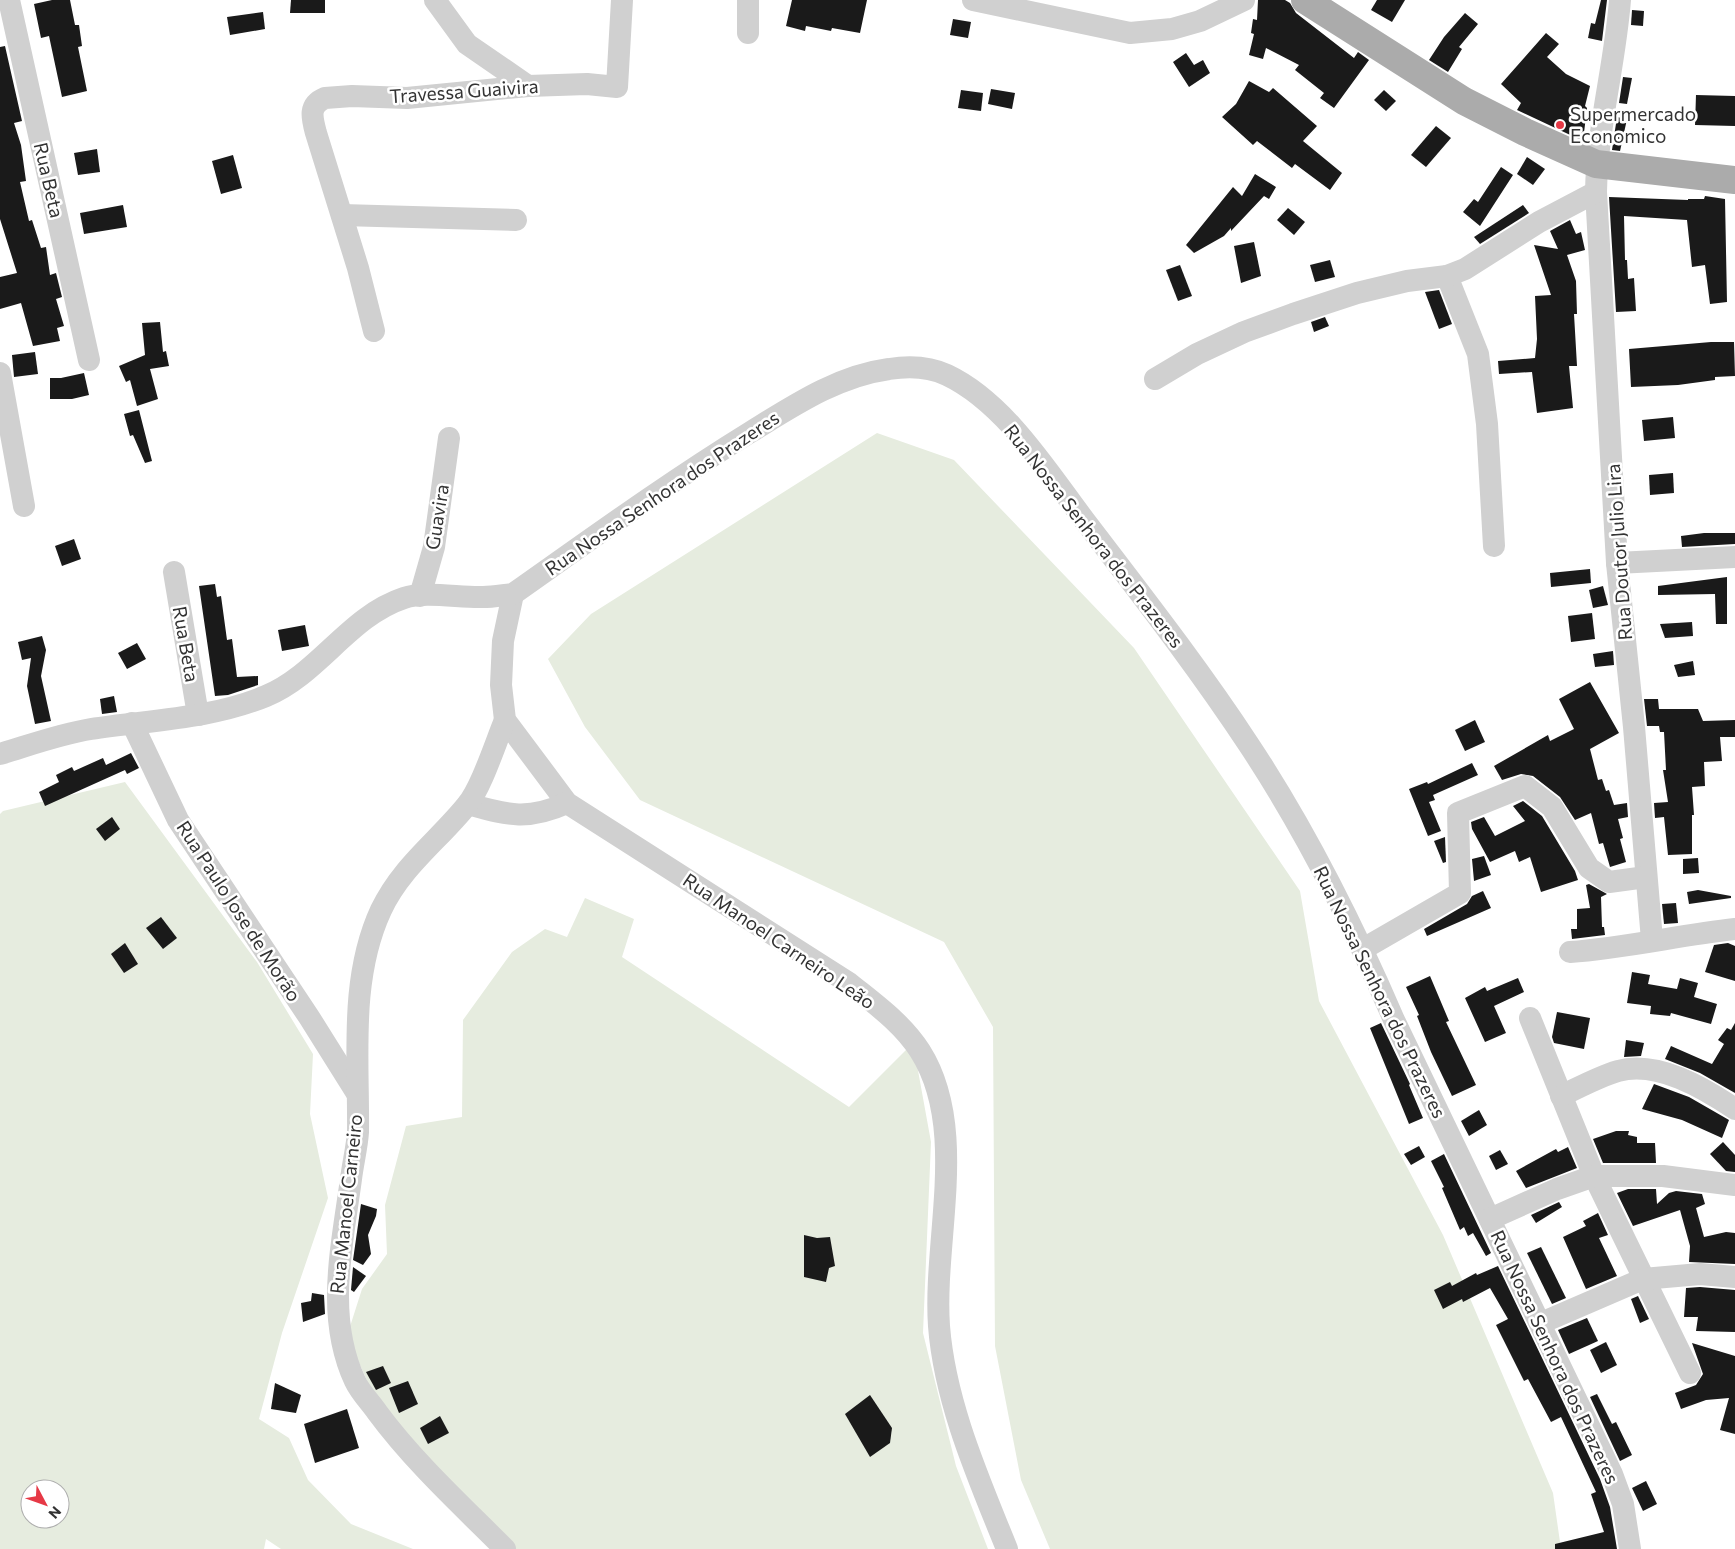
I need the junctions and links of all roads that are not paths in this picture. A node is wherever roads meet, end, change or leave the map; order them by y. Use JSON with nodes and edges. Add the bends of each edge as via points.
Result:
{"nodes":[{"id":1,"x":9,"y":0,"type":"edge"},
{"id":2,"x":435,"y":0,"type":"edge"},
{"id":3,"x":622,"y":0,"type":"edge"},
{"id":4,"x":748,"y":0,"type":"edge"},
{"id":5,"x":973,"y":0,"type":"edge"},
{"id":6,"x":1244,"y":0,"type":"edge"},
{"id":7,"x":1305,"y":0,"type":"edge"},
{"id":8,"x":1620,"y":0,"type":"edge"},
{"id":9,"x":748,"y":33,"type":"dead end"},
{"id":10,"x":528,"y":86,"type":"junction"},
{"id":11,"x":1596,"y":164,"type":"junction"},
{"id":12,"x":1735,"y":180,"type":"edge"},
{"id":13,"x":1596,"y":192,"type":"junction"},
{"id":14,"x":342,"y":215,"type":"junction"},
{"id":15,"x":516,"y":220,"type":"dead end"},
{"id":16,"x":1447,"y":276,"type":"junction"},
{"id":17,"x":374,"y":331,"type":"dead end"},
{"id":18,"x":89,"y":360,"type":"dead end"},
{"id":19,"x":0,"y":372,"type":"edge"},
{"id":20,"x":1155,"y":379,"type":"dead end"},
{"id":21,"x":449,"y":438,"type":"dead end"},
{"id":22,"x":24,"y":506,"type":"dead end"},
{"id":23,"x":1494,"y":546,"type":"dead end"},
{"id":24,"x":1735,"y":557,"type":"edge"},
{"id":25,"x":1617,"y":563,"type":"junction"},
{"id":26,"x":174,"y":572,"type":"dead end"},
{"id":27,"x":513,"y":594,"type":"junction"},
{"id":28,"x":420,"y":596,"type":"junction"},
{"id":29,"x":198,"y":715,"type":"junction"},
{"id":30,"x":505,"y":720,"type":"junction"},
{"id":31,"x":132,"y":723,"type":"junction"},
{"id":32,"x":0,"y":754,"type":"edge"},
{"id":33,"x":566,"y":803,"type":"junction"},
{"id":34,"x":468,"y":804,"type":"junction"},
{"id":35,"x":1646,"y":877,"type":"junction"},
{"id":36,"x":1735,"y":929,"type":"edge"},
{"id":37,"x":1652,"y":940,"type":"junction"},
{"id":38,"x":1363,"y":948,"type":"junction"},
{"id":39,"x":1570,"y":952,"type":"dead end"},
{"id":40,"x":1530,"y":1018,"type":"dead end"},
{"id":41,"x":356,"y":1092,"type":"junction"},
{"id":42,"x":1561,"y":1096,"type":"junction"},
{"id":43,"x":1735,"y":1109,"type":"edge"},
{"id":44,"x":1594,"y":1176,"type":"junction"},
{"id":45,"x":1735,"y":1185,"type":"edge"},
{"id":46,"x":1490,"y":1219,"type":"junction"},
{"id":47,"x":1735,"y":1277,"type":"edge"},
{"id":48,"x":1643,"y":1278,"type":"junction"},
{"id":49,"x":1541,"y":1322,"type":"junction"},
{"id":50,"x":1690,"y":1373,"type":"dead end"},
{"id":51,"x":505,"y":1549,"type":"edge"},
{"id":52,"x":1007,"y":1549,"type":"edge"},
{"id":53,"x":1630,"y":1549,"type":"edge"}],
"edges":[{"from":1,"to":18,"type":"street","name":"Rua Beta"},
{"from":2,"to":10,"type":"street","via":[[467,44]]},
{"from":3,"to":10,"type":"street","name":"Travessa Guaivira","via":[[617,87],[587,84]]},
{"from":4,"to":9,"type":"street"},
{"from":5,"to":6,"type":"street","via":[[1130,33],[1172,29],[1200,21]]},
{"from":7,"to":11,"type":"main road","via":[[1464,101]]},
{"from":8,"to":11,"type":"street","name":"Rua Doutor Julio Lira"},
{"from":10,"to":14,"type":"street","name":"Travessa Guaivira","via":[[426,97],[325,98],[311,111]]},
{"from":11,"to":12,"type":"main road"},
{"from":11,"to":13,"type":"street","name":"Rua Doutor Julio Lira"},
{"from":13,"to":16,"type":"street","via":[[1539,222],[1488,256]]},
{"from":13,"to":25,"type":"street","name":"Rua Doutor Julio Lira"},
{"from":14,"to":15,"type":"street"},
{"from":14,"to":17,"type":"street"},
{"from":16,"to":20,"type":"street","via":[[1407,281],[1357,293],[1276,320],[1197,354]]},
{"from":16,"to":23,"type":"street","via":[[1478,354],[1487,424]]},
{"from":19,"to":22,"type":"street"},
{"from":21,"to":28,"type":"street","name":"Guavira","via":[[434,547]]},
{"from":24,"to":25,"type":"street"},
{"from":25,"to":35,"type":"street","name":"Rua Doutor Julio Lira"},
{"from":26,"to":29,"type":"street","name":"Rua Beta"},
{"from":27,"to":28,"type":"street","name":"Rua Nossa Senhora dos Prazeres"},
{"from":27,"to":30,"type":"street","name":"Rua Manoel Carneiro Leão","via":[[503,641],[501,685]]},
{"from":27,"to":38,"type":"street","name":"Rua Nossa Senhora dos Prazeres","via":[[701,463],[817,392],[853,376],[891,368],[921,368],[945,374],[970,389],[1020,436],[1210,688],[1285,804]]},
{"from":28,"to":29,"type":"street","name":"Rua Nossa Senhora dos Prazeres","via":[[405,597],[359,623],[318,660],[266,696]]},
{"from":29,"to":31,"type":"street","name":"Rua Nossa Senhora dos Prazeres"},
{"from":30,"to":33,"type":"street","name":"Rua Manoel Carneiro Leão"},
{"from":30,"to":34,"type":"street","name":"Rua Manoel Carneiro"},
{"from":31,"to":32,"type":"street","name":"Rua Nossa Senhora dos Prazeres","via":[[70,733]]},
{"from":31,"to":41,"type":"street","name":"Rua Paulo Jose de Morão","via":[[178,820]]},
{"from":33,"to":34,"type":"street","via":[[526,815],[502,813]]},
{"from":33,"to":52,"type":"street","name":"Rua Manoel Carneiro Leão","via":[[849,983],[892,1017],[920,1051],[938,1088],[945,1129],[939,1326],[947,1375],[966,1444]]},
{"from":34,"to":41,"type":"street","name":"Rua Manoel Carneiro","via":[[420,853],[381,910],[366,955],[359,1002]]},
{"from":35,"to":37,"type":"street","name":"Rua Doutor Julio Lira"},
{"from":35,"to":38,"type":"street","via":[[1609,882],[1589,868],[1552,806],[1524,786],[1458,812],[1460,893]]},
{"from":36,"to":37,"type":"street"},
{"from":37,"to":39,"type":"street"},
{"from":38,"to":46,"type":"street","name":"Rua Nossa Senhora dos Prazeres"},
{"from":40,"to":42,"type":"street"},
{"from":41,"to":51,"type":"street","name":"Rua Manoel Carneiro","via":[[358,1134],[341,1247],[336,1306],[341,1337],[356,1382],[386,1424]]},
{"from":42,"to":43,"type":"street","via":[[1594,1080],[1634,1068],[1675,1077]]},
{"from":42,"to":44,"type":"street"},
{"from":44,"to":45,"type":"street","via":[[1663,1176]]},
{"from":44,"to":46,"type":"street"},
{"from":44,"to":48,"type":"street"},
{"from":46,"to":49,"type":"street","name":"Rua Nossa Senhora dos Prazeres"},
{"from":47,"to":48,"type":"street","via":[[1700,1274]]},
{"from":48,"to":49,"type":"street"},
{"from":48,"to":50,"type":"street"},
{"from":49,"to":53,"type":"street","name":"Rua Nossa Senhora dos Prazeres","via":[[1612,1474],[1622,1504]]}]}
